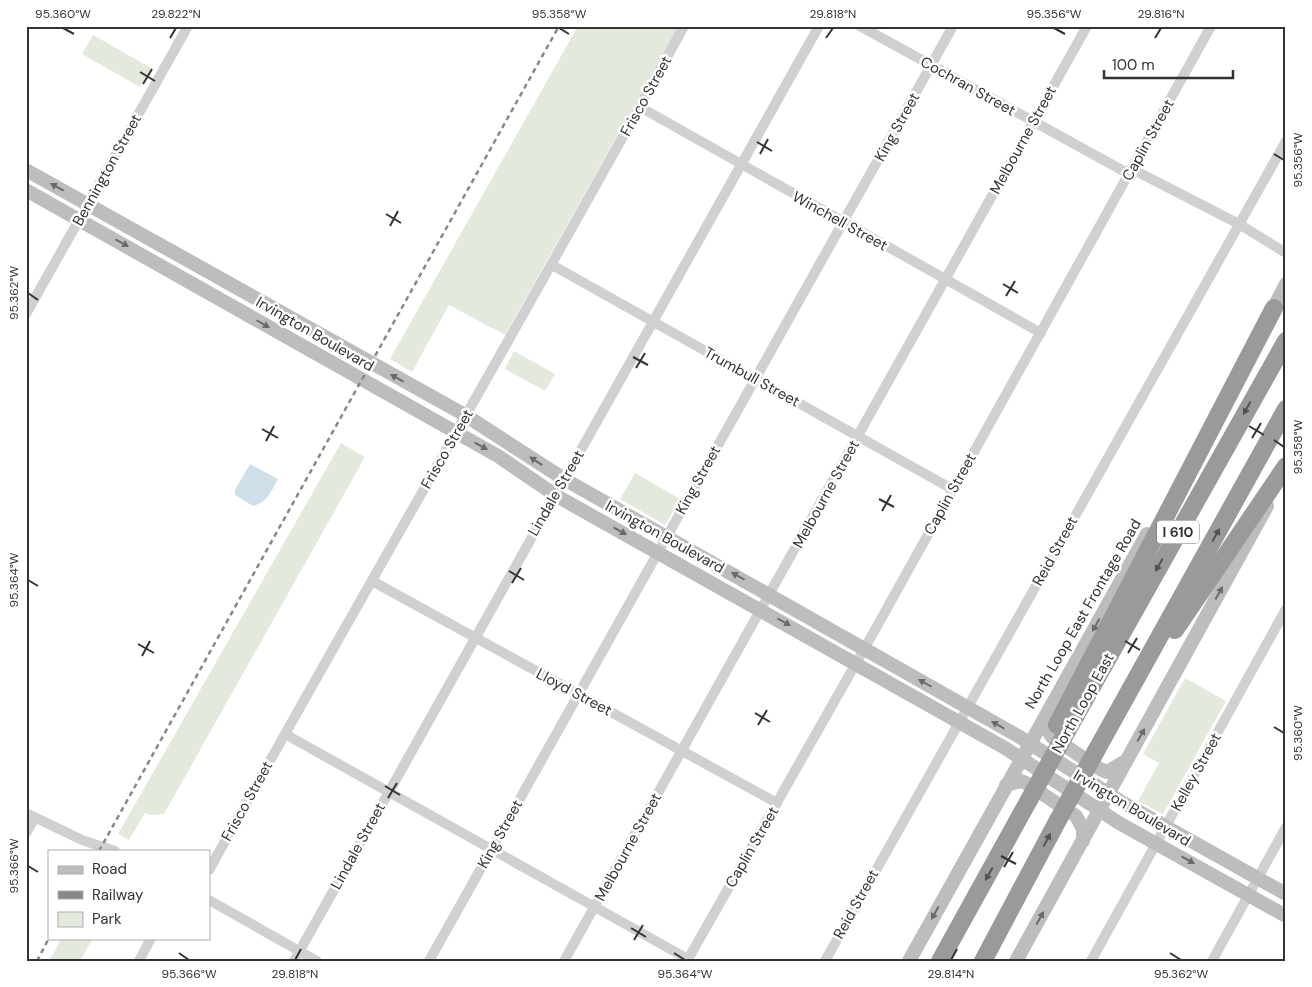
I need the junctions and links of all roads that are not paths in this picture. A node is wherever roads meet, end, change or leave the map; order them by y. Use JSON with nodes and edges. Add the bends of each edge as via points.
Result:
{"nodes":[{"id":1,"x":188,"y":26,"type":"edge"},
{"id":2,"x":684,"y":26,"type":"edge"},
{"id":3,"x":819,"y":26,"type":"edge"},
{"id":4,"x":860,"y":26,"type":"edge"},
{"id":5,"x":953,"y":26,"type":"edge"},
{"id":6,"x":1087,"y":26,"type":"edge"},
{"id":7,"x":1211,"y":26,"type":"edge"},
{"id":8,"x":931,"y":66,"type":"junction"},
{"id":9,"x":640,"y":107,"type":"junction"},
{"id":10,"x":1033,"y":122,"type":"junction"},
{"id":11,"x":1286,"y":141,"type":"edge"},
{"id":12,"x":741,"y":165,"type":"junction"},
{"id":13,"x":26,"y":170,"type":"edge"},
{"id":14,"x":1130,"y":172,"type":"junction"},
{"id":15,"x":26,"y":190,"type":"edge"},
{"id":16,"x":88,"y":204,"type":"junction"},
{"id":17,"x":80,"y":219,"type":"junction"},
{"id":18,"x":843,"y":223,"type":"junction"},
{"id":19,"x":1239,"y":224,"type":"junction"},
{"id":20,"x":167,"y":248,"type":"junction"},
{"id":21,"x":1286,"y":253,"type":"edge"},
{"id":22,"x":159,"y":264,"type":"junction"},
{"id":23,"x":552,"y":266,"type":"junction"},
{"id":24,"x":946,"y":280,"type":"junction"},
{"id":25,"x":1286,"y":284,"type":"edge"},
{"id":26,"x":244,"y":291,"type":"junction"},
{"id":27,"x":235,"y":307,"type":"junction"},
{"id":28,"x":1274,"y":308,"type":"junction"},
{"id":29,"x":26,"y":314,"type":"edge"},
{"id":30,"x":654,"y":324,"type":"junction"},
{"id":31,"x":1040,"y":333,"type":"junction"},
{"id":32,"x":1286,"y":333,"type":"edge"},
{"id":33,"x":1286,"y":341,"type":"edge"},
{"id":34,"x":341,"y":347,"type":"junction"},
{"id":35,"x":332,"y":363,"type":"junction"},
{"id":36,"x":1271,"y":366,"type":"junction"},
{"id":37,"x":755,"y":378,"type":"junction"},
{"id":38,"x":431,"y":397,"type":"junction"},
{"id":39,"x":1286,"y":409,"type":"edge"},
{"id":40,"x":422,"y":414,"type":"junction"},
{"id":41,"x":465,"y":415,"type":"junction"},
{"id":42,"x":456,"y":432,"type":"junction"},
{"id":43,"x":858,"y":437,"type":"junction"},
{"id":44,"x":1286,"y":466,"type":"edge"},
{"id":45,"x":1286,"y":473,"type":"edge"},
{"id":46,"x":564,"y":480,"type":"junction"},
{"id":47,"x":952,"y":489,"type":"junction"},
{"id":48,"x":555,"y":495,"type":"junction"},
{"id":49,"x":666,"y":536,"type":"junction"},
{"id":50,"x":658,"y":552,"type":"junction"},
{"id":51,"x":372,"y":581,"type":"junction"},
{"id":52,"x":770,"y":594,"type":"junction"},
{"id":53,"x":760,"y":609,"type":"junction"},
{"id":54,"x":1286,"y":609,"type":"edge"},
{"id":55,"x":475,"y":638,"type":"junction"},
{"id":56,"x":864,"y":648,"type":"junction"},
{"id":57,"x":856,"y":662,"type":"junction"},
{"id":58,"x":578,"y":694,"type":"junction"},
{"id":59,"x":967,"y":707,"type":"junction"},
{"id":60,"x":1050,"y":707,"type":"junction"},
{"id":61,"x":958,"y":722,"type":"junction"},
{"id":62,"x":1062,"y":728,"type":"junction"},
{"id":63,"x":1107,"y":730,"type":"junction"},
{"id":64,"x":285,"y":734,"type":"junction"},
{"id":65,"x":1030,"y":742,"type":"junction"},
{"id":66,"x":681,"y":750,"type":"junction"},
{"id":67,"x":1021,"y":758,"type":"junction"},
{"id":68,"x":1127,"y":759,"type":"junction"},
{"id":69,"x":388,"y":793,"type":"junction"},
{"id":70,"x":1018,"y":793,"type":"junction"},
{"id":71,"x":1108,"y":793,"type":"junction"},
{"id":72,"x":776,"y":803,"type":"junction"},
{"id":73,"x":1100,"y":810,"type":"junction"},
{"id":74,"x":30,"y":816,"type":"edge"},
{"id":75,"x":1166,"y":827,"type":"junction"},
{"id":76,"x":1286,"y":827,"type":"edge"},
{"id":77,"x":26,"y":833,"type":"edge"},
{"id":78,"x":1082,"y":841,"type":"junction"},
{"id":79,"x":1157,"y":843,"type":"junction"},
{"id":80,"x":112,"y":850,"type":"edge"},
{"id":81,"x":491,"y":850,"type":"junction"},
{"id":82,"x":210,"y":868,"type":"edge"},
{"id":83,"x":1257,"y":878,"type":"junction"},
{"id":84,"x":1248,"y":894,"type":"junction"},
{"id":85,"x":1286,"y":894,"type":"edge"},
{"id":86,"x":210,"y":901,"type":"edge"},
{"id":87,"x":594,"y":908,"type":"junction"},
{"id":88,"x":1286,"y":916,"type":"edge"},
{"id":89,"x":150,"y":940,"type":"edge"},
{"id":90,"x":297,"y":956,"type":"edge"},
{"id":91,"x":688,"y":960,"type":"edge"},
{"id":92,"x":139,"y":961,"type":"edge"},
{"id":93,"x":317,"y":961,"type":"edge"},
{"id":94,"x":429,"y":961,"type":"edge"},
{"id":95,"x":564,"y":961,"type":"edge"},
{"id":96,"x":825,"y":961,"type":"edge"},
{"id":97,"x":908,"y":961,"type":"edge"},
{"id":98,"x":940,"y":961,"type":"edge"},
{"id":99,"x":983,"y":961,"type":"edge"},
{"id":100,"x":1016,"y":961,"type":"edge"},
{"id":101,"x":1091,"y":961,"type":"edge"},
{"id":102,"x":1212,"y":961,"type":"edge"}],
"edges":[{"from":1,"to":16,"type":"street","name":"Bennington Street"},
{"from":2,"to":9,"type":"street","name":"Frisco Street"},
{"from":3,"to":12,"type":"street","name":"Lindale Street"},
{"from":4,"to":8,"type":"street","name":"Cochran Street"},
{"from":5,"to":8,"type":"street","name":"King Street"},
{"from":6,"to":10,"type":"street","name":"Melbourne Street"},
{"from":7,"to":14,"type":"street","name":"Caplin Street"},
{"from":8,"to":10,"type":"street","name":"Cochran Street"},
{"from":8,"to":18,"type":"street","name":"King Street"},
{"from":9,"to":12,"type":"street","name":"Winchell Street"},
{"from":9,"to":23,"type":"street","name":"Frisco Street"},
{"from":10,"to":14,"type":"street","name":"Cochran Street"},
{"from":10,"to":24,"type":"street","name":"Melbourne Street"},
{"from":11,"to":19,"type":"street","name":"Reid Street"},
{"from":12,"to":18,"type":"street","name":"Winchell Street"},
{"from":12,"to":30,"type":"street","name":"Lindale Street"},
{"from":16,"to":13,"type":"main road","name":"Irvington Boulevard","one_way":true},
{"from":14,"to":19,"type":"street","name":"Cochran Street"},
{"from":14,"to":31,"type":"street","name":"Caplin Street"},
{"from":15,"to":17,"type":"main road","name":"Irvington Boulevard"},
{"from":16,"to":17,"type":"street","name":"Bennington Street"},
{"from":16,"to":20,"type":"main road","name":"Irvington Boulevard"},
{"from":17,"to":22,"type":"main road","name":"Irvington Boulevard","one_way":true},
{"from":17,"to":29,"type":"street","name":"Bennington Street"},
{"from":18,"to":24,"type":"street","name":"Winchell Street"},
{"from":18,"to":37,"type":"street","name":"King Street"},
{"from":19,"to":21,"type":"street","name":"Cochran Street"},
{"from":19,"to":59,"type":"street","name":"Reid Street"},
{"from":20,"to":22,"type":"main road"},
{"from":20,"to":26,"type":"main road","name":"Irvington Boulevard"},
{"from":22,"to":27,"type":"main road","name":"Irvington Boulevard"},
{"from":23,"to":30,"type":"street","name":"Trumbull Street"},
{"from":23,"to":41,"type":"street","name":"Frisco Street"},
{"from":24,"to":31,"type":"street","name":"Winchell Street"},
{"from":24,"to":43,"type":"street","name":"Melbourne Street"},
{"from":25,"to":28,"type":"main road","name":"North Loop East Frontage Road"},
{"from":26,"to":27,"type":"main road"},
{"from":26,"to":34,"type":"main road","name":"Irvington Boulevard"},
{"from":27,"to":35,"type":"main road","name":"Irvington Boulevard","one_way":true},
{"from":28,"to":60,"type":"main road","name":"North Loop East Frontage Road","one_way":true},
{"from":28,"to":62,"type":"highway"},
{"from":30,"to":37,"type":"street","name":"Trumbull Street"},
{"from":30,"to":46,"type":"street","name":"Lindale Street"},
{"from":31,"to":47,"type":"street","name":"Caplin Street"},
{"from":32,"to":36,"type":"highway"},
{"from":33,"to":36,"type":"highway","name":"North Loop East","number":"I 610"},
{"from":34,"to":35,"type":"main road"},
{"from":38,"to":34,"type":"main road","name":"Irvington Boulevard","one_way":true},
{"from":35,"to":40,"type":"main road","name":"Irvington Boulevard"},
{"from":36,"to":62,"type":"highway","name":"North Loop East","number":"I 610","one_way":true},
{"from":37,"to":43,"type":"street","name":"Trumbull Street"},
{"from":37,"to":49,"type":"street","name":"King Street"},
{"from":38,"to":40,"type":"main road"},
{"from":38,"to":41,"type":"main road","name":"Irvington Boulevard"},
{"from":63,"to":39,"type":"highway","number":"I 610","one_way":true},
{"from":40,"to":42,"type":"main road","name":"Irvington Boulevard"},
{"from":41,"to":42,"type":"street","name":"Frisco Street"},
{"from":46,"to":41,"type":"main road","name":"Irvington Boulevard","one_way":true},
{"from":42,"to":48,"type":"main road","name":"Irvington Boulevard","one_way":true},
{"from":42,"to":51,"type":"street","name":"Frisco Street"},
{"from":43,"to":47,"type":"street","name":"Trumbull Street"},
{"from":43,"to":52,"type":"street","name":"Melbourne Street"},
{"from":44,"to":63,"type":"highway"},
{"from":68,"to":45,"type":"main road","one_way":true},
{"from":46,"to":48,"type":"street","name":"Lindale Street"},
{"from":46,"to":49,"type":"main road","name":"Irvington Boulevard"},
{"from":47,"to":56,"type":"street","name":"Caplin Street"},
{"from":48,"to":50,"type":"main road","name":"Irvington Boulevard","one_way":true},
{"from":48,"to":55,"type":"street","name":"Lindale Street"},
{"from":49,"to":50,"type":"street","name":"King Street"},
{"from":52,"to":49,"type":"main road","name":"Irvington Boulevard","one_way":true},
{"from":50,"to":53,"type":"main road","name":"Irvington Boulevard"},
{"from":50,"to":58,"type":"street","name":"King Street"},
{"from":51,"to":55,"type":"street","name":"Lloyd Street"},
{"from":51,"to":64,"type":"street","name":"Frisco Street"},
{"from":52,"to":53,"type":"street","name":"Melbourne Street"},
{"from":52,"to":56,"type":"main road","name":"Irvington Boulevard"},
{"from":53,"to":57,"type":"main road","name":"Irvington Boulevard","one_way":true},
{"from":53,"to":66,"type":"street","name":"Melbourne Street"},
{"from":54,"to":75,"type":"street","name":"Kelley Street"},
{"from":55,"to":58,"type":"street","name":"Lloyd Street"},
{"from":55,"to":69,"type":"street","name":"Lindale Street"},
{"from":56,"to":57,"type":"street","name":"Caplin Street"},
{"from":59,"to":56,"type":"main road","name":"Irvington Boulevard","one_way":true},
{"from":57,"to":61,"type":"main road","name":"Irvington Boulevard"},
{"from":57,"to":72,"type":"street","name":"Caplin Street"},
{"from":58,"to":66,"type":"street","name":"Lloyd Street"},
{"from":58,"to":81,"type":"street","name":"King Street"},
{"from":59,"to":61,"type":"street","name":"Reid Street"},
{"from":65,"to":59,"type":"main road","name":"Irvington Boulevard","one_way":true},
{"from":60,"to":65,"type":"main road","name":"North Loop East Frontage Road"},
{"from":60,"to":68,"type":"main road","via":[[1048,732],[1100,770],[1108,772]]},
{"from":61,"to":67,"type":"main road","name":"Irvington Boulevard"},
{"from":61,"to":96,"type":"street","name":"Reid Street"},
{"from":62,"to":70,"type":"highway","name":"North Loop East","number":"I 610","bridge":true},
{"from":99,"to":63,"type":"highway","number":"I 610","one_way":true,"bridge":true},
{"from":64,"to":69,"type":"street"},
{"from":64,"to":82,"type":"street","name":"Frisco Street"},
{"from":65,"to":67,"type":"main road","name":"North Loop East Frontage Road"},
{"from":65,"to":71,"type":"main road","name":"Irvington Boulevard"},
{"from":66,"to":72,"type":"street","name":"Lloyd Street"},
{"from":66,"to":87,"type":"street","name":"Melbourne Street"},
{"from":67,"to":70,"type":"main road","name":"North Loop East Frontage Road"},
{"from":67,"to":73,"type":"main road","name":"Irvington Boulevard"},
{"from":68,"to":71,"type":"main road"},
{"from":69,"to":81,"type":"street"},
{"from":69,"to":90,"type":"street","name":"Lindale Street"},
{"from":70,"to":78,"type":"main road","via":[[1021,781],[1076,816],[1083,829]]},
{"from":70,"to":97,"type":"main road","name":"North Loop East Frontage Road","one_way":true},
{"from":70,"to":98,"type":"highway","name":"North Loop East","number":"I 610","one_way":true,"via":[[1013,830]]},
{"from":71,"to":73,"type":"main road"},
{"from":71,"to":75,"type":"main road","name":"Irvington Boulevard"},
{"from":72,"to":91,"type":"street","name":"Caplin Street"},
{"from":73,"to":78,"type":"main road"},
{"from":73,"to":79,"type":"main road","name":"Irvington Boulevard"},
{"from":74,"to":77,"type":"street"},
{"from":74,"to":80,"type":"street"},
{"from":75,"to":79,"type":"street","name":"Kelley Street"},
{"from":75,"to":83,"type":"main road","name":"Irvington Boulevard"},
{"from":76,"to":83,"type":"street"},
{"from":100,"to":78,"type":"main road","one_way":true},
{"from":79,"to":84,"type":"main road","name":"Irvington Boulevard","one_way":true},
{"from":79,"to":101,"type":"street","name":"Kelley Street"},
{"from":81,"to":87,"type":"street"},
{"from":81,"to":94,"type":"street","name":"King Street"},
{"from":83,"to":84,"type":"street"},
{"from":83,"to":85,"type":"main road","name":"Irvington Boulevard"},
{"from":84,"to":88,"type":"main road","name":"Irvington Boulevard"},
{"from":84,"to":102,"type":"street"},
{"from":86,"to":90,"type":"street"},
{"from":87,"to":91,"type":"street"},
{"from":87,"to":95,"type":"street","name":"Melbourne Street"},
{"from":89,"to":92,"type":"street"},
{"from":90,"to":93,"type":"street"}]}
